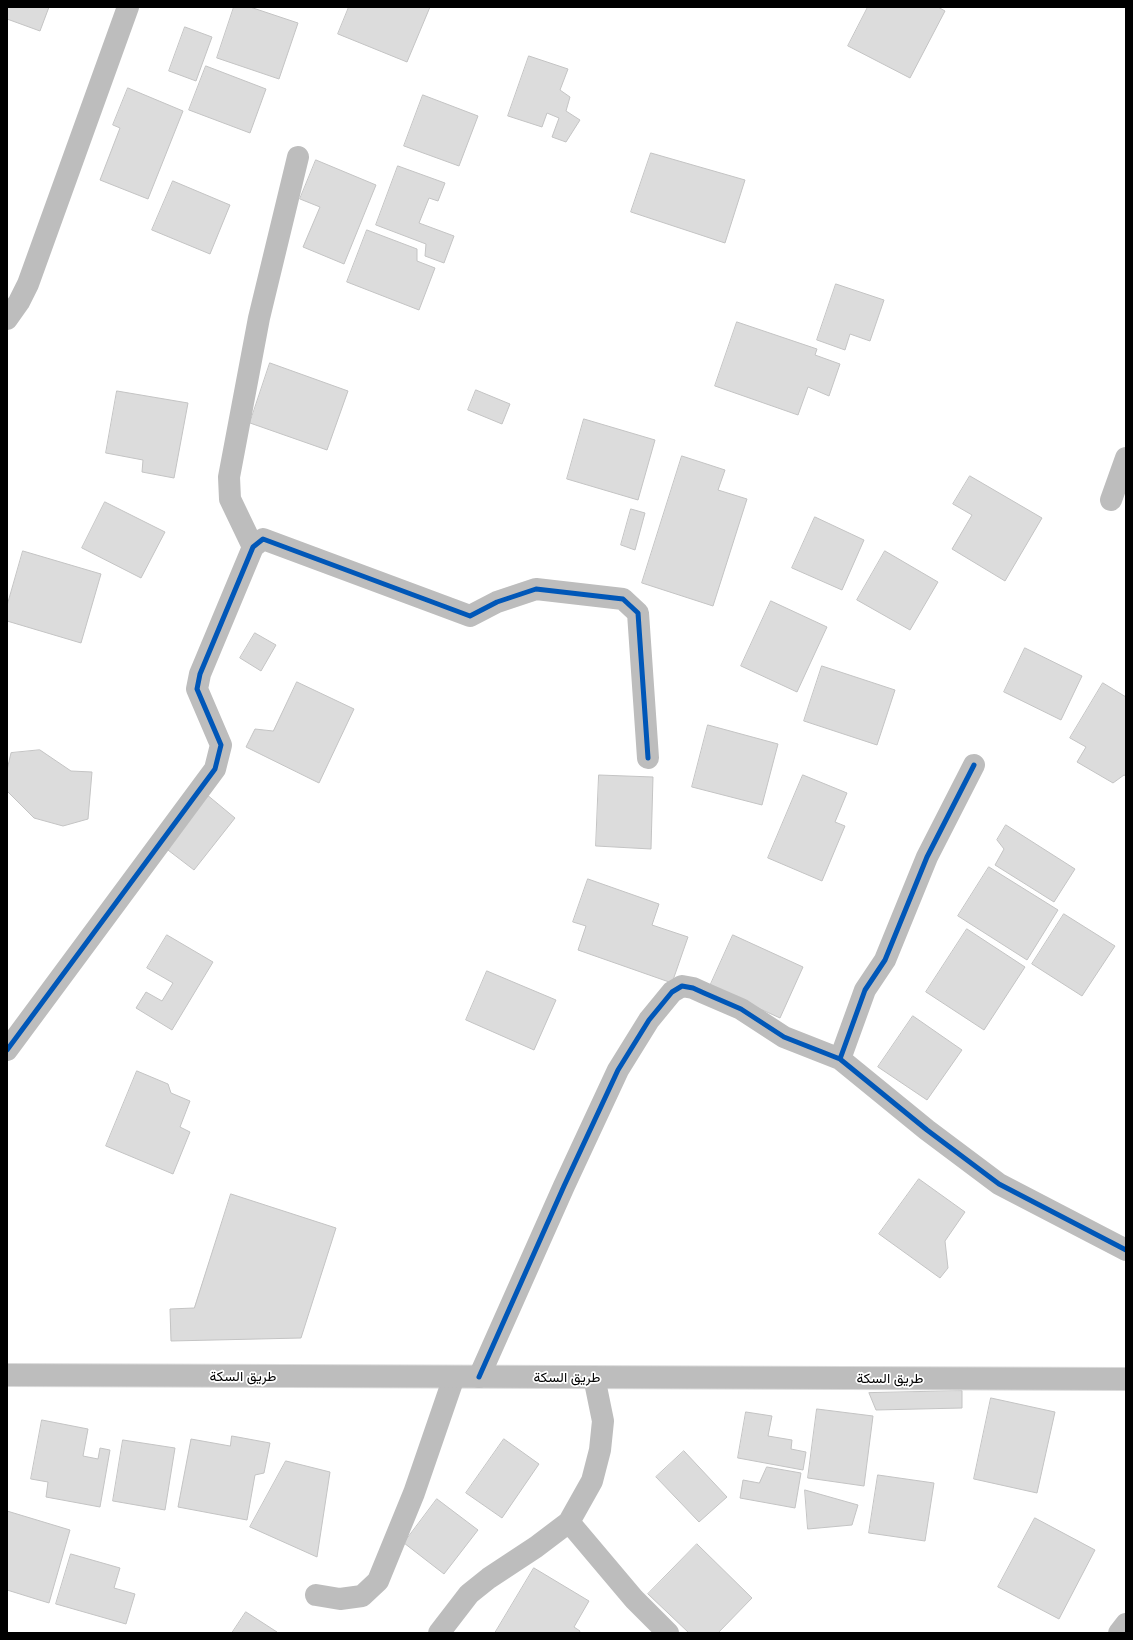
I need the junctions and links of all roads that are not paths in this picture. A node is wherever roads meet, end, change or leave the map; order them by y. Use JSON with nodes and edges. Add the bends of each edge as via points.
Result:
{"nodes":[{"id":1,"x":128,"y":7,"type":"edge"},
{"id":2,"x":298,"y":157,"type":"dead end"},
{"id":3,"x":7,"y":319,"type":"edge"},
{"id":4,"x":1126,"y":458,"type":"edge"},
{"id":5,"x":1111,"y":500,"type":"dead end"},
{"id":6,"x":253,"y":547,"type":"junction"},
{"id":7,"x":648,"y":758,"type":"dead end"},
{"id":8,"x":974,"y":765,"type":"dead end"},
{"id":9,"x":7,"y":1050,"type":"edge"},
{"id":10,"x":840,"y":1059,"type":"junction"},
{"id":11,"x":1126,"y":1250,"type":"edge"},
{"id":12,"x":7,"y":1375,"type":"edge"},
{"id":13,"x":454,"y":1376,"type":"junction"},
{"id":14,"x":479,"y":1377,"type":"junction"},
{"id":15,"x":594,"y":1377,"type":"junction"},
{"id":16,"x":1126,"y":1379,"type":"edge"},
{"id":17,"x":569,"y":1522,"type":"junction"},
{"id":18,"x":316,"y":1595,"type":"dead end"},
{"id":19,"x":1126,"y":1624,"type":"edge"},
{"id":20,"x":439,"y":1633,"type":"edge"},
{"id":21,"x":668,"y":1633,"type":"edge"},
{"id":22,"x":1119,"y":1633,"type":"edge"}],
"edges":[{"from":1,"to":3,"type":"street","via":[[28,284],[20,302]]},
{"from":2,"to":6,"type":"street","via":[[259,318],[230,477],[230,499]]},
{"from":4,"to":5,"type":"street"},
{"from":6,"to":7,"type":"street","via":[[263,539],[280,544],[470,616],[497,602],[536,589],[623,599],[638,613]]},
{"from":6,"to":9,"type":"street","via":[[200,674],[197,689],[221,745],[215,769]]},
{"from":8,"to":10,"type":"street","via":[[927,857],[885,960],[865,990]]},
{"from":10,"to":11,"type":"street","via":[[927,1130],[999,1184]]},
{"from":10,"to":14,"type":"street","via":[[784,1037],[741,1009],[693,988],[682,986],[672,992],[649,1020],[618,1070]]},
{"from":12,"to":13,"type":"street","name":"طريق السكة"},
{"from":13,"to":14,"type":"street","name":"طريق السكة"},
{"from":13,"to":18,"type":"street","via":[[414,1493],[378,1581],[362,1596],[340,1599]]},
{"from":14,"to":15,"type":"street","name":"طريق السكة"},
{"from":15,"to":16,"type":"street","name":"طريق السكة"},
{"from":15,"to":17,"type":"street","via":[[603,1422],[600,1450],[592,1481]]},
{"from":17,"to":20,"type":"street","via":[[469,1594]]},
{"from":17,"to":21,"type":"street","via":[[634,1599]]},
{"from":19,"to":22,"type":"street"}]}
